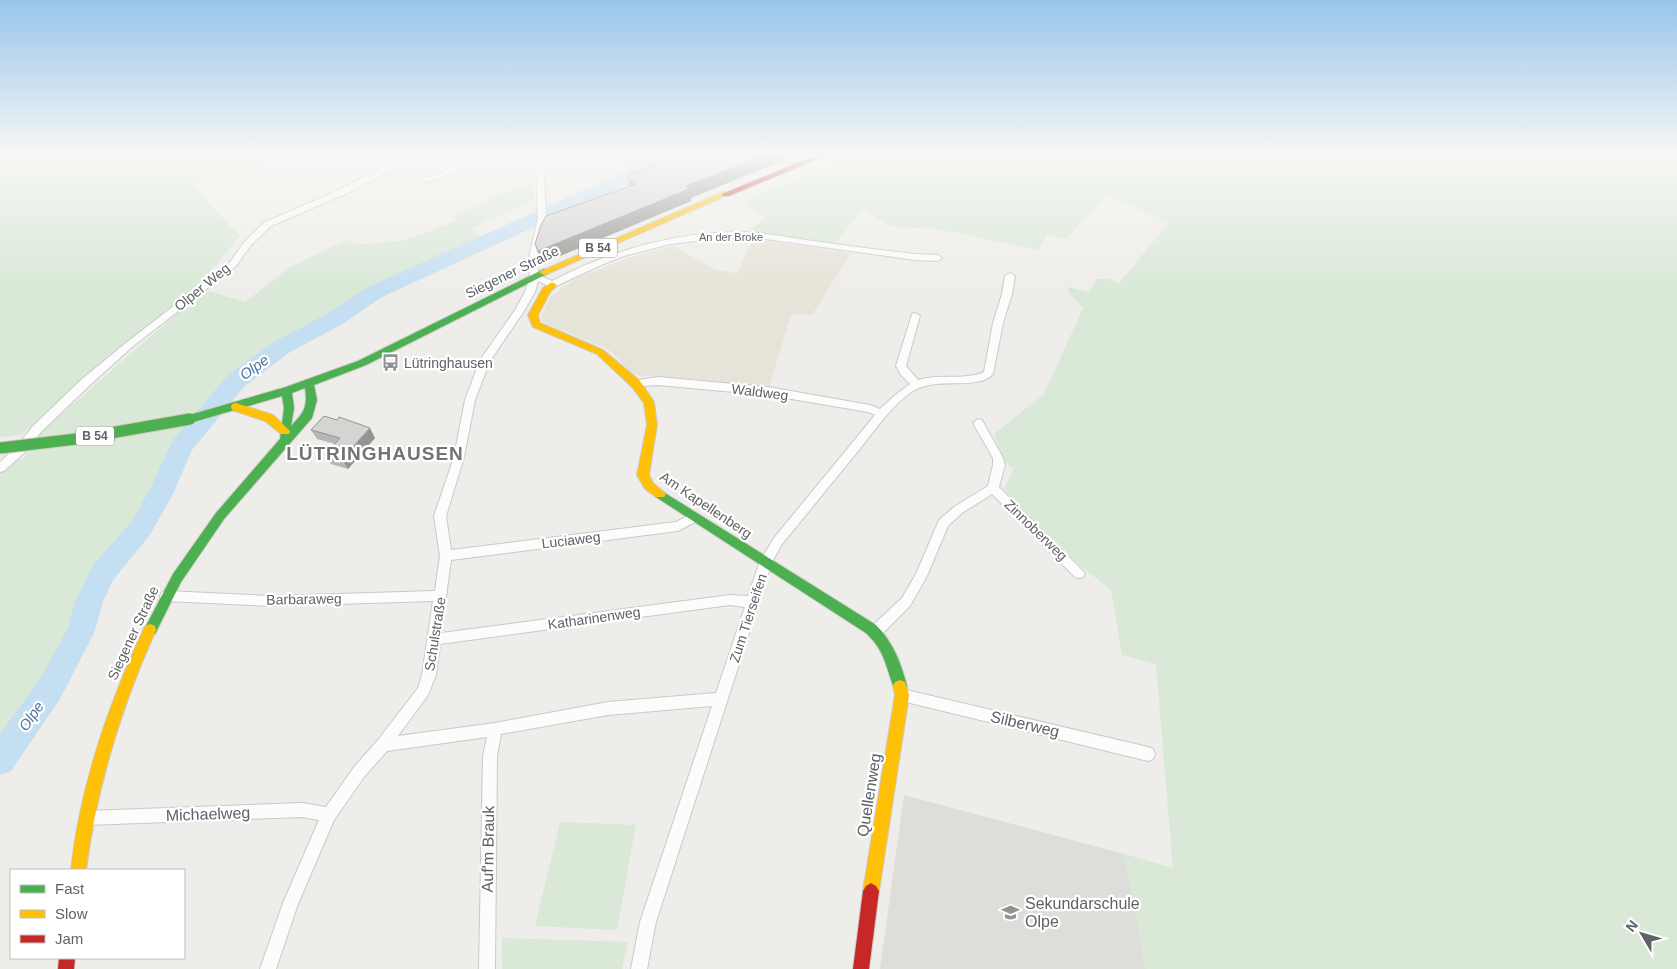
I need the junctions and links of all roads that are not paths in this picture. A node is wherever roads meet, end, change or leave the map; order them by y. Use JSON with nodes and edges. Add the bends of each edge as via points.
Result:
{"nodes":[{"id":1,"x":322,"y":200,"type":"edge"},
{"id":2,"x":541,"y":200,"type":"edge"},
{"id":3,"x":712,"y":200,"type":"edge"},
{"id":4,"x":938,"y":258,"type":"dead end"},
{"id":5,"x":535,"y":276,"type":"junction"},
{"id":6,"x":1010,"y":276,"type":"dead end"},
{"id":7,"x":552,"y":285,"type":"junction"},
{"id":8,"x":915,"y":316,"type":"dead end"},
{"id":9,"x":309,"y":384,"type":"junction"},
{"id":10,"x":636,"y":384,"type":"junction"},
{"id":11,"x":916,"y":384,"type":"junction"},
{"id":12,"x":286,"y":392,"type":"junction"},
{"id":13,"x":236,"y":407,"type":"junction"},
{"id":14,"x":882,"y":414,"type":"junction"},
{"id":15,"x":978,"y":423,"type":"dead end"},
{"id":16,"x":284,"y":436,"type":"junction"},
{"id":17,"x":0,"y":448,"type":"edge"},
{"id":18,"x":0,"y":468,"type":"edge"},
{"id":19,"x":993,"y":488,"type":"junction"},
{"id":20,"x":693,"y":518,"type":"junction"},
{"id":21,"x":446,"y":556,"type":"junction"},
{"id":22,"x":766,"y":561,"type":"junction"},
{"id":23,"x":1079,"y":573,"type":"dead end"},
{"id":24,"x":166,"y":596,"type":"junction"},
{"id":25,"x":441,"y":596,"type":"junction"},
{"id":26,"x":753,"y":602,"type":"junction"},
{"id":27,"x":875,"y":632,"type":"junction"},
{"id":28,"x":435,"y":639,"type":"junction"},
{"id":29,"x":902,"y":695,"type":"junction"},
{"id":30,"x":722,"y":699,"type":"junction"},
{"id":31,"x":495,"y":729,"type":"junction"},
{"id":32,"x":383,"y":744,"type":"junction"},
{"id":33,"x":1148,"y":754,"type":"dead end"},
{"id":34,"x":328,"y":815,"type":"junction"},
{"id":35,"x":87,"y":818,"type":"junction"},
{"id":36,"x":78,"y":869,"type":"edge"},
{"id":37,"x":268,"y":969,"type":"edge"},
{"id":38,"x":487,"y":969,"type":"edge"},
{"id":39,"x":639,"y":969,"type":"edge"},
{"id":40,"x":861,"y":969,"type":"edge"}],
"edges":[{"from":1,"to":18,"type":"street","name":"Olper Weg","via":[[268,224],[232,264],[86,382]]},
{"from":2,"to":5,"type":"street","via":[[542,215],[532,262]]},
{"from":3,"to":5,"type":"street","name":"Siegener Straße","number":"B 54"},
{"from":4,"to":7,"type":"street","name":"An der Broke","via":[[755,236],[710,236],[682,238],[640,249],[611,258]]},
{"from":5,"to":7,"type":"street"},
{"from":5,"to":9,"type":"street","name":"Siegener Straße","number":"B 54","via":[[387,352]]},
{"from":5,"to":21,"type":"street","name":"Schulstraße","via":[[519,311],[485,360],[470,400],[459,457],[440,516]]},
{"from":6,"to":11,"type":"street","via":[[1010,290],[998,324],[988,374],[972,380],[931,380]]},
{"from":7,"to":10,"type":"street","name":"Am Kapellenberg","via":[[533,315],[536,325],[600,352]]},
{"from":8,"to":11,"type":"street","via":[[901,366]]},
{"from":9,"to":12,"type":"street","number":"B 54"},
{"from":9,"to":16,"type":"street","name":"Siegener Straße","via":[[313,400],[310,411],[291,435]]},
{"from":10,"to":14,"type":"street","name":"Waldweg","via":[[658,381],[768,391],[870,409]]},
{"from":10,"to":20,"type":"street","name":"Am Kapellenberg","via":[[649,402],[652,425],[643,475],[649,486]]},
{"from":11,"to":14,"type":"street","name":"Zum Tierseifen"},
{"from":12,"to":13,"type":"street","number":"B 54"},
{"from":12,"to":16,"type":"street","via":[[289,408]]},
{"from":13,"to":16,"type":"street","via":[[271,419],[279,424]]},
{"from":13,"to":17,"type":"street","number":"B 54","bridge":true,"via":[[134,430]]},
{"from":14,"to":22,"type":"street","name":"Zum Tierseifen","via":[[778,541]]},
{"from":15,"to":19,"type":"street","name":"Zinnoberweg","via":[[1000,465]]},
{"from":16,"to":24,"type":"street","name":"Siegener Straße","via":[[220,516]]},
{"from":19,"to":23,"type":"street","name":"Zinnoberweg"},
{"from":19,"to":27,"type":"street","name":"Zinnoberweg","via":[[943,523],[921,576],[906,602]]},
{"from":20,"to":21,"type":"street","name":"Luciaweg","via":[[678,526]]},
{"from":20,"to":22,"type":"street","name":"Am Kapellenberg"},
{"from":21,"to":25,"type":"street","name":"Schulstraße"},
{"from":22,"to":26,"type":"street","name":"Zum Tierseifen"},
{"from":22,"to":27,"type":"street","name":"Am Kapellenberg"},
{"from":24,"to":25,"type":"street","name":"Barbaraweg","via":[[272,601]]},
{"from":24,"to":35,"type":"street","name":"Siegener Straße","via":[[127,677],[104,748]]},
{"from":25,"to":28,"type":"street","name":"Schulstraße"},
{"from":26,"to":28,"type":"street","name":"Katharinenweg","via":[[730,600]]},
{"from":26,"to":30,"type":"street","name":"Zum Tierseifen"},
{"from":27,"to":29,"type":"street","name":"Quellenweg","via":[[898,672]]},
{"from":28,"to":32,"type":"street","name":"Schulstraße","via":[[423,691]]},
{"from":29,"to":33,"type":"street","name":"Silberweg"},
{"from":29,"to":40,"type":"street","name":"Quellenweg","via":[[875,857]]},
{"from":30,"to":31,"type":"street","via":[[670,701]]},
{"from":30,"to":39,"type":"street","name":"Zum Tierseifen","via":[[648,922]]},
{"from":31,"to":32,"type":"street"},
{"from":31,"to":38,"type":"street","name":"Auf'm Brauk","via":[[490,756]]},
{"from":32,"to":34,"type":"street","name":"Schulstraße"},
{"from":34,"to":35,"type":"street","name":"Michaelweg","via":[[302,810]]},
{"from":34,"to":37,"type":"street","name":"Schulstraße","via":[[291,903]]},
{"from":35,"to":36,"type":"street","name":"Siegener Straße"}]}
